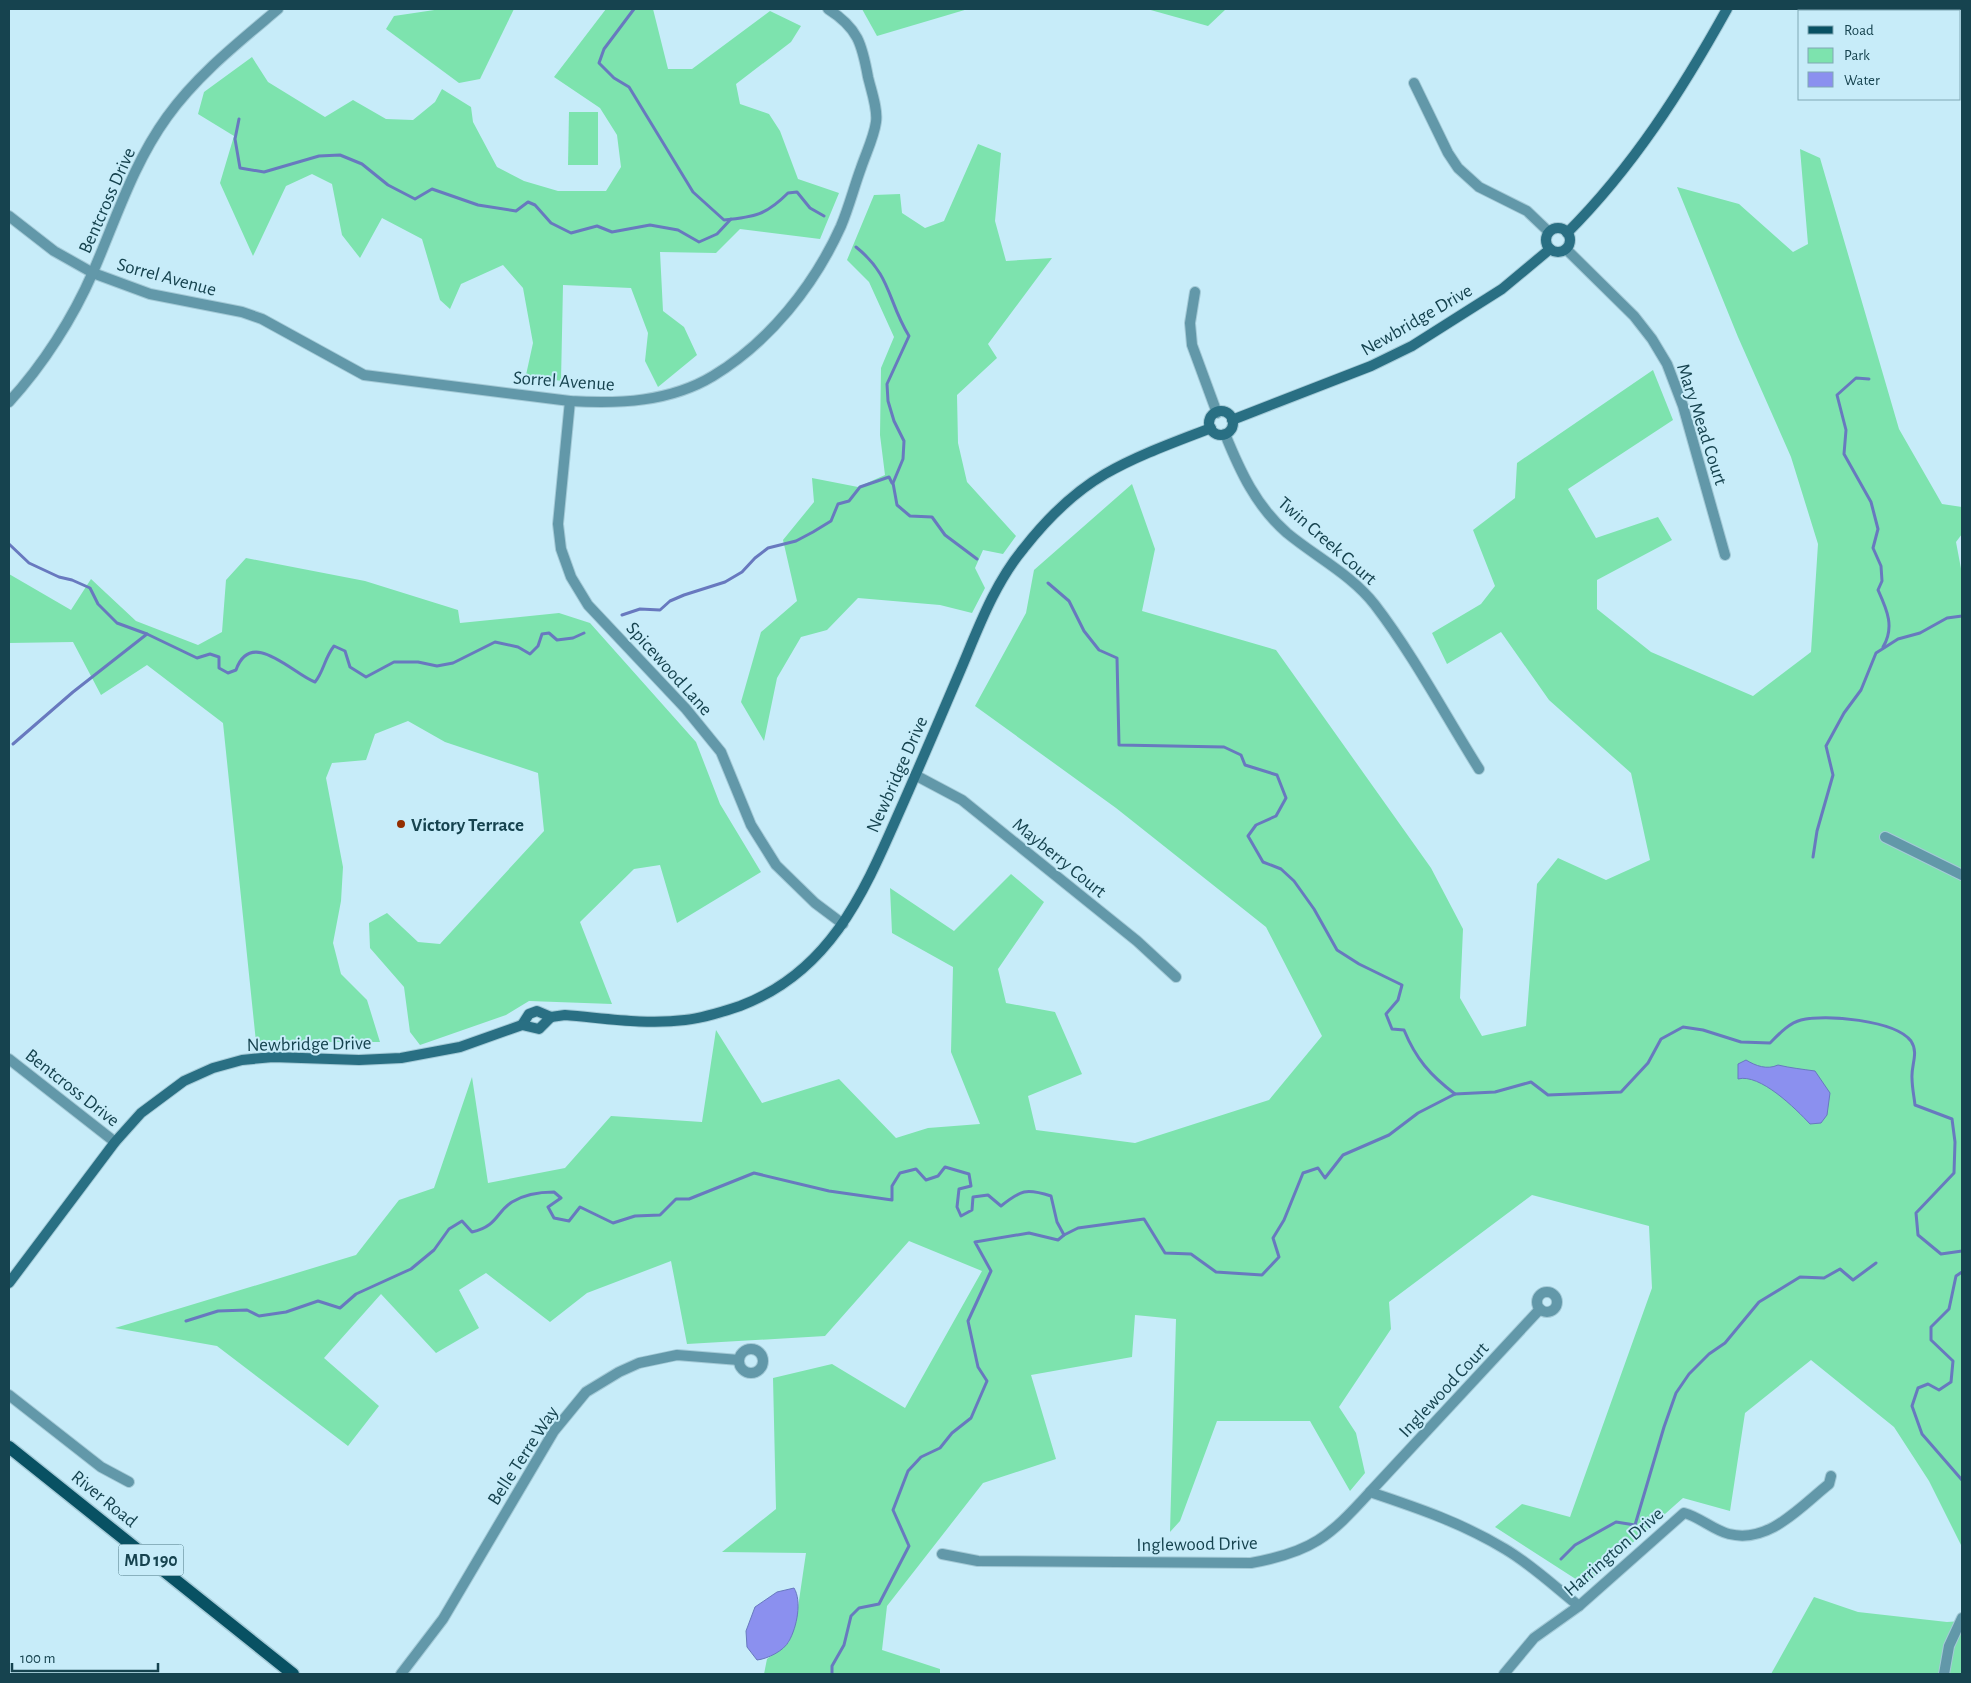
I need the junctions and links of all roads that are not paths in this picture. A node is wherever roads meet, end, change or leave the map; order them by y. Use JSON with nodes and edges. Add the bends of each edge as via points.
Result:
{"nodes":[{"id":1,"x":278,"y":9,"type":"edge"},
{"id":2,"x":828,"y":9,"type":"edge"},
{"id":3,"x":1727,"y":9,"type":"edge"},
{"id":4,"x":1414,"y":83,"type":"dead end"},
{"id":5,"x":9,"y":216,"type":"edge"},
{"id":6,"x":1549,"y":232,"type":"junction"},
{"id":7,"x":1567,"y":232,"type":"junction"},
{"id":8,"x":1550,"y":249,"type":"junction"},
{"id":9,"x":1566,"y":249,"type":"junction"},
{"id":10,"x":93,"y":273,"type":"junction"},
{"id":11,"x":1195,"y":292,"type":"dead end"},
{"id":12,"x":570,"y":401,"type":"junction"},
{"id":13,"x":9,"y":402,"type":"edge"},
{"id":14,"x":1217,"y":413,"type":"junction"},
{"id":15,"x":1232,"y":420,"type":"junction"},
{"id":16,"x":1211,"y":428,"type":"junction"},
{"id":17,"x":1225,"y":434,"type":"junction"},
{"id":18,"x":1725,"y":555,"type":"dead end"},
{"id":19,"x":1479,"y":769,"type":"dead end"},
{"id":20,"x":915,"y":775,"type":"junction"},
{"id":21,"x":1886,"y":837,"type":"dead end"},
{"id":22,"x":1962,"y":875,"type":"edge"},
{"id":23,"x":843,"y":924,"type":"junction"},
{"id":24,"x":1176,"y":977,"type":"dead end"},
{"id":25,"x":551,"y":1017,"type":"junction"},
{"id":26,"x":522,"y":1025,"type":"junction"},
{"id":27,"x":9,"y":1059,"type":"edge"},
{"id":28,"x":115,"y":1142,"type":"junction"},
{"id":29,"x":9,"y":1283,"type":"edge"},
{"id":30,"x":1540,"y":1309,"type":"dead end"},
{"id":31,"x":739,"y":1360,"type":"dead end"},
{"id":32,"x":9,"y":1395,"type":"edge"},
{"id":33,"x":9,"y":1447,"type":"edge"},
{"id":34,"x":1831,"y":1476,"type":"dead end"},
{"id":35,"x":129,"y":1482,"type":"dead end"},
{"id":36,"x":1370,"y":1492,"type":"junction"},
{"id":37,"x":942,"y":1554,"type":"dead end"},
{"id":38,"x":1579,"y":1606,"type":"junction"},
{"id":39,"x":1962,"y":1618,"type":"edge"},
{"id":40,"x":292,"y":1674,"type":"edge"},
{"id":41,"x":401,"y":1674,"type":"edge"},
{"id":42,"x":1504,"y":1674,"type":"edge"},
{"id":43,"x":1944,"y":1674,"type":"edge"}],
"edges":[{"from":1,"to":10,"type":"street","name":"Bentcross Drive","via":[[213,65],[167,117],[132,176]]},
{"from":2,"to":12,"type":"street","name":"Sorrel Avenue","via":[[845,20],[862,46],[877,120],[841,225],[820,266],[788,311],[748,352],[712,377],[680,391],[644,401]]},
{"from":3,"to":7,"type":"street","via":[[1689,77],[1642,148]]},
{"from":4,"to":6,"type":"street","via":[[1458,168],[1479,187],[1527,211]]},
{"from":5,"to":10,"type":"street","name":"Sorrel Avenue","via":[[54,251]]},
{"from":6,"to":7,"type":"street","via":[[1560,229]]},
{"from":6,"to":8,"type":"street","via":[[1546,238]]},
{"from":7,"to":9,"type":"street","via":[[1570,239]]},
{"from":8,"to":9,"type":"street","via":[[1556,252]]},
{"from":8,"to":15,"type":"street","name":"Newbridge Drive","via":[[1502,289],[1412,346],[1371,366]]},
{"from":9,"to":18,"type":"street","name":"Mary Mead Court","via":[[1634,316],[1666,364],[1683,406]]},
{"from":10,"to":12,"type":"street","name":"Sorrel Avenue","via":[[150,294],[262,319],[364,375]]},
{"from":10,"to":13,"type":"street","name":"Bentcross Drive","via":[[66,324],[27,382]]},
{"from":11,"to":14,"type":"street","via":[[1190,323],[1192,345]]},
{"from":12,"to":23,"type":"street","name":"Spicewood Lane","via":[[558,524],[561,549],[571,577],[588,604],[686,709],[721,752],[751,825],[776,865],[815,903]]},
{"from":14,"to":15,"type":"street","via":[[1226,413]]},
{"from":14,"to":16,"type":"street","via":[[1210,419]]},
{"from":15,"to":17,"type":"street","via":[[1231,430]]},
{"from":16,"to":17,"type":"street","via":[[1218,435]]},
{"from":16,"to":20,"type":"street","name":"Newbridge Drive","via":[[1103,475],[1062,507],[1023,548],[990,601]]},
{"from":17,"to":19,"type":"street","name":"Twin Creek Court","via":[[1242,475],[1259,502],[1286,532],[1347,578],[1374,604]]},
{"from":20,"to":23,"type":"street","name":"Newbridge Drive","via":[[870,878]]},
{"from":20,"to":24,"type":"street","name":"Mayberry Court","via":[[962,800],[1137,941]]},
{"from":21,"to":22,"type":"street"},
{"from":23,"to":25,"type":"street","name":"Newbridge Drive","via":[[820,954],[791,980],[753,1001],[713,1016],[654,1022],[565,1015]]},
{"from":25,"to":26,"type":"street","name":"Newbridge Drive","via":[[540,1029]]},
{"from":25,"to":26,"type":"street","name":"Newbridge Drive","via":[[534,1011]]},
{"from":26,"to":28,"type":"street","name":"Newbridge Drive","via":[[460,1046],[401,1058],[273,1057],[242,1060],[213,1068],[184,1081],[141,1113]]},
{"from":27,"to":28,"type":"street","name":"Bentcross Drive"},
{"from":28,"to":29,"type":"street","name":"Newbridge Drive"},
{"from":30,"to":36,"type":"street","name":"Inglewood Court"},
{"from":31,"to":41,"type":"street","name":"Belle Terre Way","via":[[677,1355],[640,1363],[586,1392],[554,1431],[443,1620]]},
{"from":32,"to":35,"type":"street","name":"River Road","via":[[101,1467]]},
{"from":33,"to":40,"type":"main road","name":"River Road","number":"MD 190"},
{"from":34,"to":38,"type":"street","name":"Harrington Drive","via":[[1822,1490],[1779,1524],[1758,1535],[1728,1534],[1684,1512]]},
{"from":36,"to":37,"type":"street","name":"Inglewood Drive","via":[[1340,1525],[1304,1550],[1251,1563],[978,1562]]},
{"from":36,"to":38,"type":"street","via":[[1436,1514],[1507,1550]]},
{"from":38,"to":42,"type":"street","name":"Harrington Drive","via":[[1534,1638]]},
{"from":39,"to":43,"type":"street","via":[[1949,1646]]}]}
